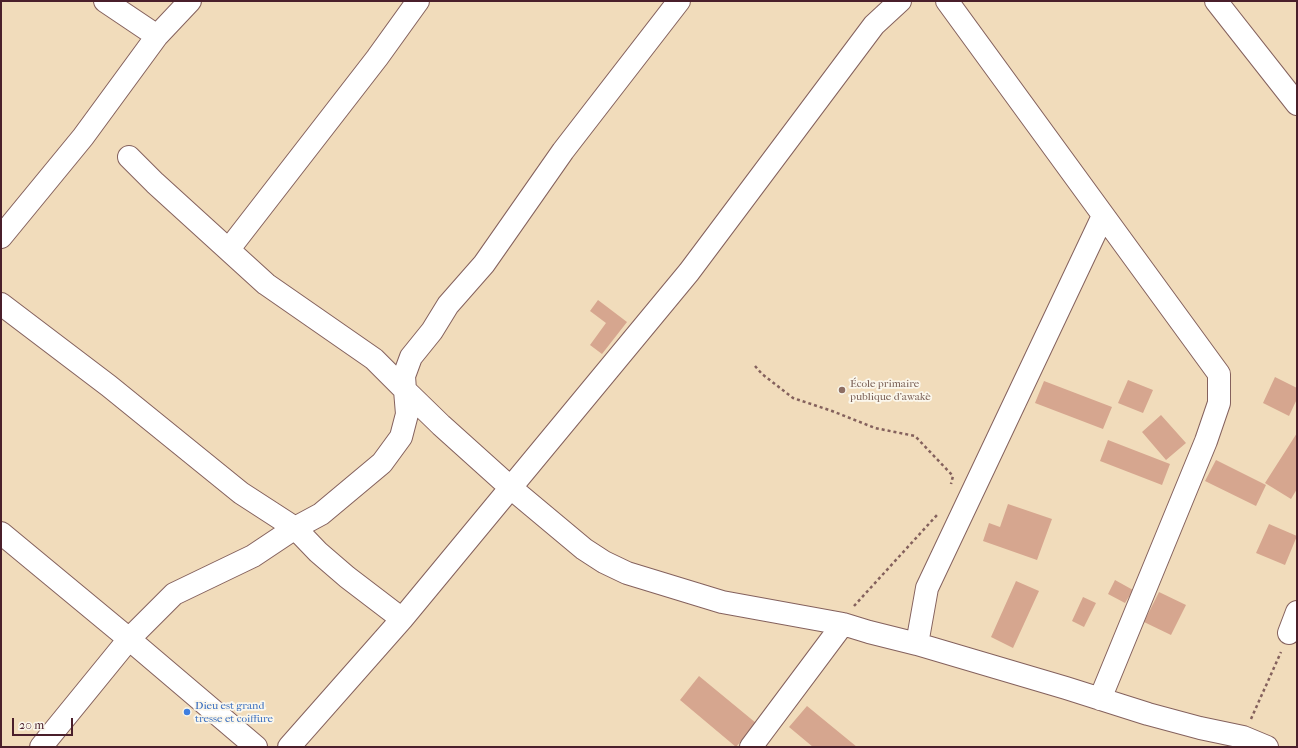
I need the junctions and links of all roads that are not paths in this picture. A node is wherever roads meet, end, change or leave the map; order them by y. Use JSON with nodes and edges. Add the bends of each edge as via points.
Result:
{"nodes":[{"id":1,"x":105,"y":1,"type":"edge"},
{"id":2,"x":190,"y":1,"type":"edge"},
{"id":3,"x":418,"y":1,"type":"edge"},
{"id":4,"x":679,"y":1,"type":"edge"},
{"id":5,"x":900,"y":1,"type":"edge"},
{"id":6,"x":947,"y":1,"type":"edge"},
{"id":7,"x":1216,"y":1,"type":"edge"},
{"id":8,"x":157,"y":36,"type":"junction"},
{"id":9,"x":1297,"y":104,"type":"edge"},
{"id":10,"x":130,"y":157,"type":"dead end"},
{"id":11,"x":1104,"y":216,"type":"junction"},
{"id":12,"x":1,"y":237,"type":"edge"},
{"id":13,"x":229,"y":249,"type":"junction"},
{"id":14,"x":1,"y":304,"type":"edge"},
{"id":15,"x":406,"y":390,"type":"junction"},
{"id":16,"x":511,"y":488,"type":"junction"},
{"id":17,"x":295,"y":528,"type":"junction"},
{"id":18,"x":1,"y":533,"type":"edge"},
{"id":19,"x":1297,"y":612,"type":"edge"},
{"id":20,"x":402,"y":619,"type":"junction"},
{"id":21,"x":843,"y":624,"type":"junction"},
{"id":22,"x":1289,"y":633,"type":"road end"},
{"id":23,"x":129,"y":639,"type":"junction"},
{"id":24,"x":917,"y":644,"type":"junction"},
{"id":25,"x":1100,"y":699,"type":"junction"},
{"id":26,"x":41,"y":747,"type":"edge"},
{"id":27,"x":256,"y":747,"type":"edge"},
{"id":28,"x":289,"y":747,"type":"edge"},
{"id":29,"x":751,"y":747,"type":"edge"},
{"id":30,"x":1267,"y":747,"type":"edge"}],
"edges":[{"from":1,"to":8,"type":"street"},
{"from":2,"to":8,"type":"street"},
{"from":3,"to":13,"type":"street"},
{"from":4,"to":15,"type":"street","via":[[563,151],[484,264],[448,305],[432,331],[411,357],[404,376]]},
{"from":5,"to":16,"type":"street","via":[[874,24],[689,272]]},
{"from":6,"to":11,"type":"street"},
{"from":7,"to":9,"type":"street"},
{"from":8,"to":12,"type":"street","via":[[83,137]]},
{"from":10,"to":13,"type":"street","via":[[155,183]]},
{"from":11,"to":24,"type":"street","via":[[927,588]]},
{"from":11,"to":25,"type":"street","via":[[1219,374],[1219,403],[1206,441]]},
{"from":13,"to":15,"type":"street","via":[[266,284],[374,359]]},
{"from":14,"to":17,"type":"street","via":[[109,386],[241,493]]},
{"from":15,"to":16,"type":"street"},
{"from":15,"to":17,"type":"street","via":[[407,414],[401,437],[382,463],[321,514]]},
{"from":16,"to":20,"type":"street"},
{"from":16,"to":21,"type":"street","via":[[584,549],[627,573],[722,602]]},
{"from":17,"to":20,"type":"street","via":[[347,577]]},
{"from":17,"to":23,"type":"street","via":[[253,556],[174,594]]},
{"from":18,"to":23,"type":"street"},
{"from":19,"to":22,"type":"street"},
{"from":20,"to":28,"type":"street"},
{"from":21,"to":24,"type":"street"},
{"from":21,"to":29,"type":"street"},
{"from":23,"to":26,"type":"street"},
{"from":23,"to":27,"type":"street"},
{"from":24,"to":25,"type":"street"},
{"from":25,"to":30,"type":"street","via":[[1200,728],[1242,737]]}]}
